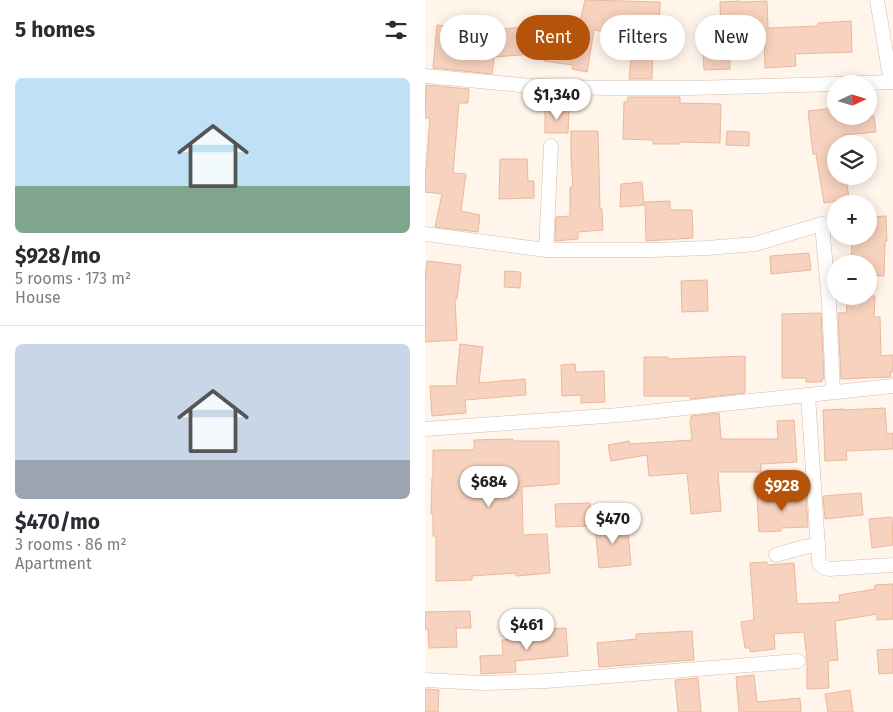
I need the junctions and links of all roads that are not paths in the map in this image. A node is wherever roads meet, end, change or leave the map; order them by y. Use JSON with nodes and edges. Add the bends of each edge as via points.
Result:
{"nodes":[{"id":1,"x":877,"y":0,"type":"edge"},
{"id":2,"x":425,"y":76,"type":"edge"},
{"id":3,"x":892,"y":82,"type":"edge"},
{"id":4,"x":877,"y":83,"type":"edge"},
{"id":5,"x":827,"y":84,"type":"edge"},
{"id":6,"x":551,"y":146,"type":"dead end"},
{"id":7,"x":425,"y":234,"type":"edge"},
{"id":8,"x":546,"y":250,"type":"junction"},
{"id":9,"x":893,"y":386,"type":"edge"},
{"id":10,"x":833,"y":392,"type":"junction"},
{"id":11,"x":807,"y":395,"type":"junction"},
{"id":12,"x":425,"y":430,"type":"edge"},
{"id":13,"x":818,"y":546,"type":"junction"},
{"id":14,"x":776,"y":555,"type":"dead end"},
{"id":15,"x":893,"y":565,"type":"edge"},
{"id":16,"x":798,"y":661,"type":"dead end"},
{"id":17,"x":425,"y":680,"type":"edge"}],
"edges":[{"from":1,"to":3,"type":"street"},
{"from":2,"to":5,"type":"street","via":[[531,86],[605,88]]},
{"from":3,"to":4,"type":"street"},
{"from":6,"to":8,"type":"street"},
{"from":7,"to":8,"type":"street"},
{"from":8,"to":10,"type":"street","via":[[707,248],[755,244],[822,224]]},
{"from":9,"to":10,"type":"street"},
{"from":10,"to":11,"type":"street"},
{"from":11,"to":12,"type":"street","via":[[619,415]]},
{"from":11,"to":13,"type":"street"},
{"from":13,"to":14,"type":"street"},
{"from":13,"to":15,"type":"street","via":[[819,564],[829,569]]},
{"from":16,"to":17,"type":"street","via":[[546,681],[482,683]]}]}
